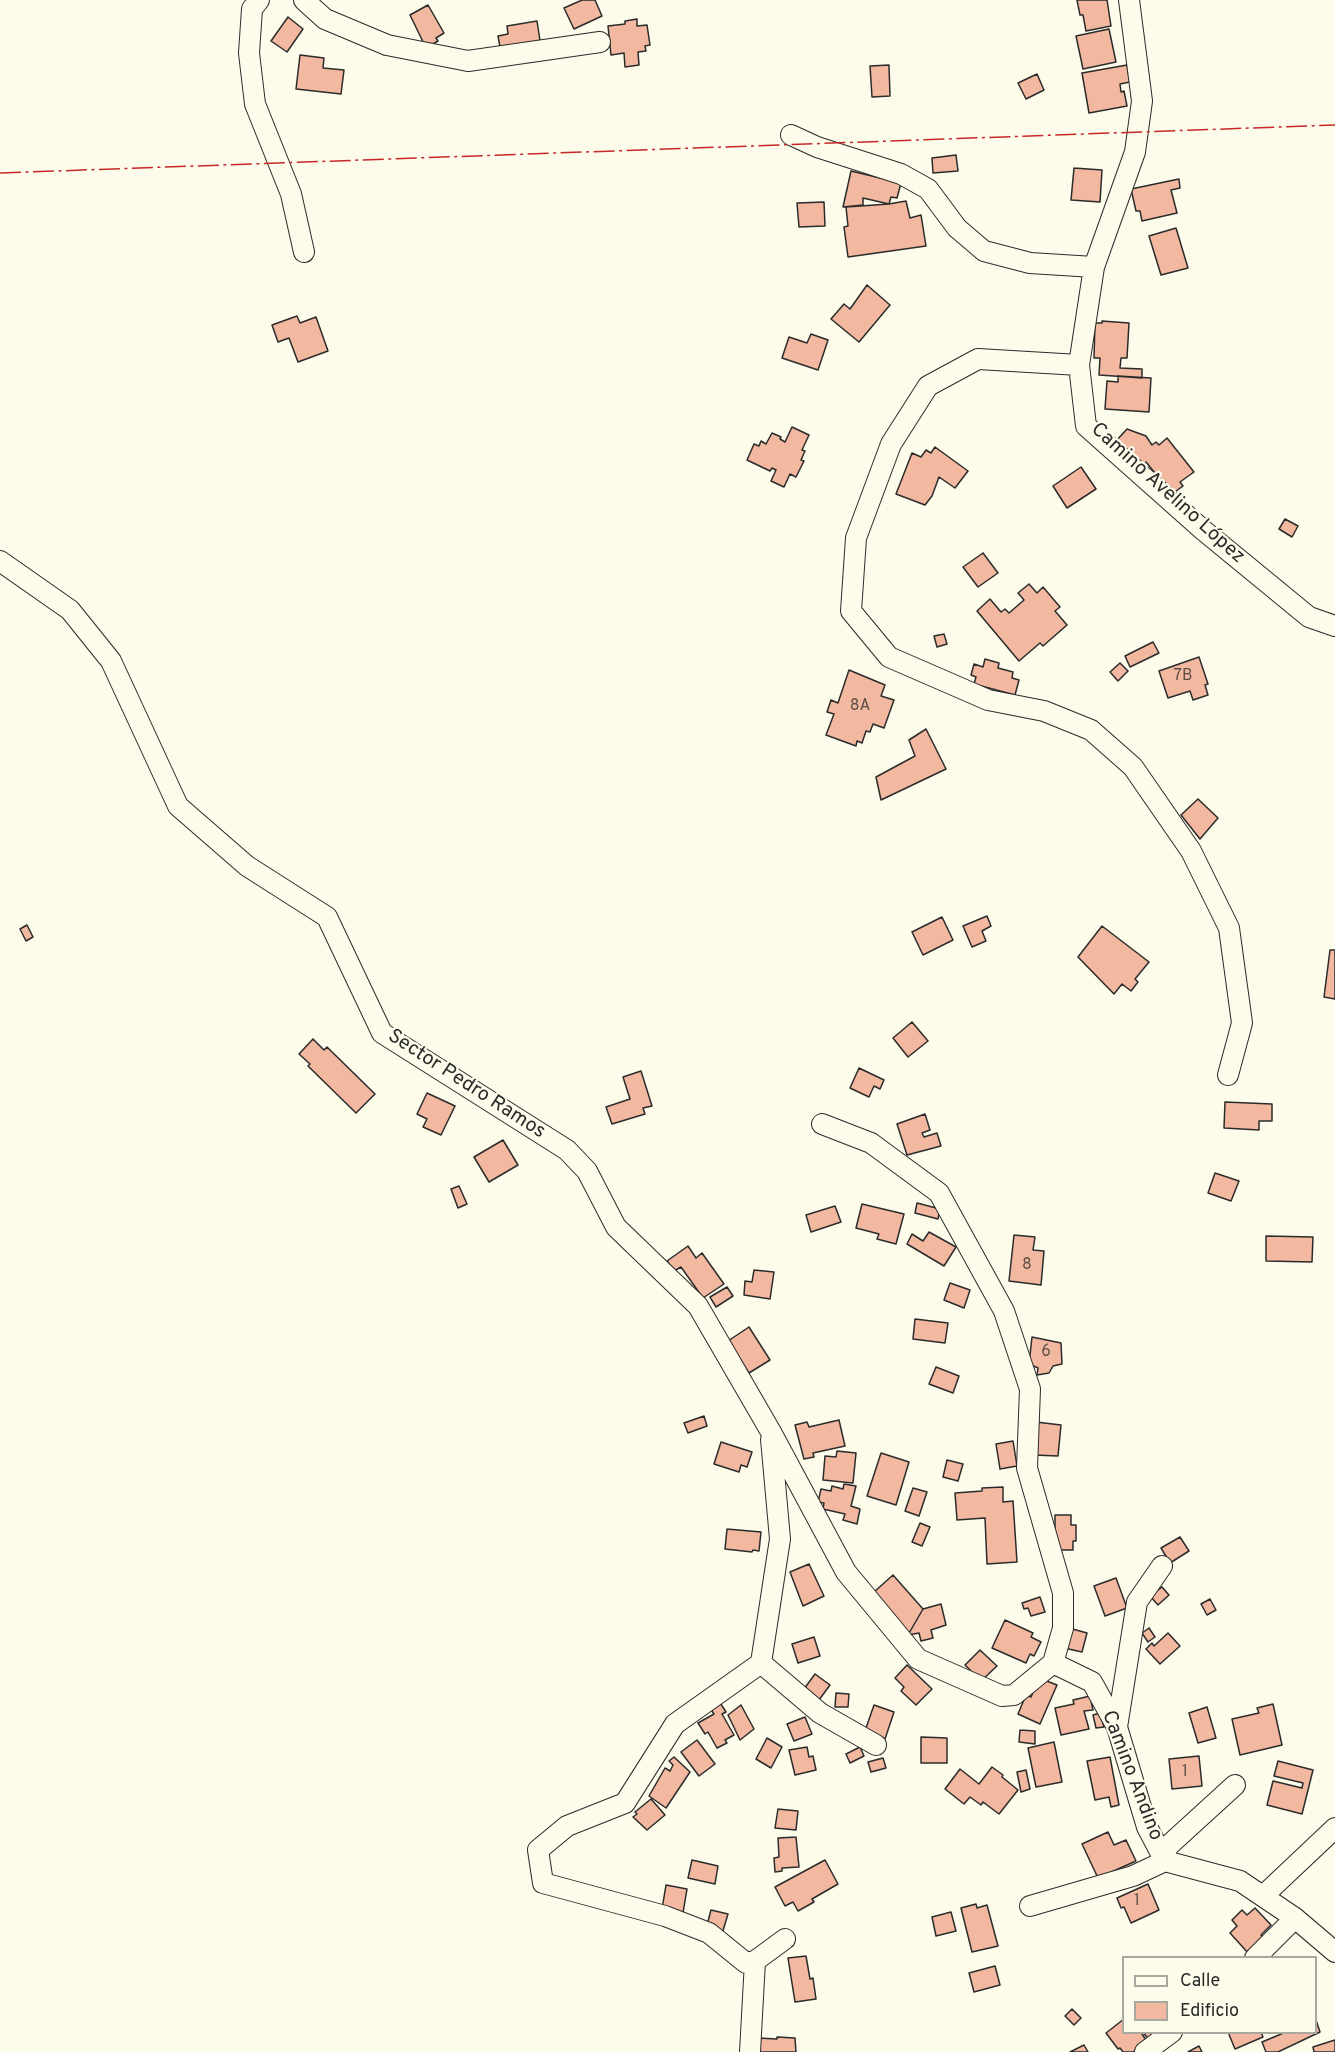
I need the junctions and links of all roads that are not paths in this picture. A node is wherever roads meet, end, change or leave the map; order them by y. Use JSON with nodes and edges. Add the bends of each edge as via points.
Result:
{"nodes":[{"id":1,"x":259,"y":0,"type":"edge"},
{"id":2,"x":304,"y":0,"type":"edge"},
{"id":3,"x":1129,"y":0,"type":"edge"},
{"id":4,"x":600,"y":42,"type":"dead end"},
{"id":5,"x":791,"y":135,"type":"dead end"},
{"id":6,"x":304,"y":252,"type":"dead end"},
{"id":7,"x":1094,"y":267,"type":"junction"},
{"id":8,"x":1079,"y":365,"type":"junction"},
{"id":9,"x":0,"y":561,"type":"edge"},
{"id":10,"x":1335,"y":626,"type":"edge"},
{"id":11,"x":1228,"y":1075,"type":"dead end"},
{"id":12,"x":822,"y":1124,"type":"dead end"},
{"id":13,"x":771,"y":1432,"type":"junction"},
{"id":14,"x":1162,"y":1566,"type":"dead end"},
{"id":15,"x":761,"y":1663,"type":"junction"},
{"id":16,"x":1053,"y":1663,"type":"junction"},
{"id":17,"x":1117,"y":1727,"type":"junction"},
{"id":18,"x":876,"y":1745,"type":"dead end"},
{"id":19,"x":1235,"y":1785,"type":"dead end"},
{"id":20,"x":1335,"y":1828,"type":"edge"},
{"id":21,"x":1165,"y":1861,"type":"junction"},
{"id":22,"x":1263,"y":1896,"type":"junction"},
{"id":23,"x":1030,"y":1906,"type":"dead end"},
{"id":24,"x":1295,"y":1918,"type":"junction"},
{"id":25,"x":785,"y":1939,"type":"dead end"},
{"id":26,"x":1335,"y":1952,"type":"edge"},
{"id":27,"x":1257,"y":1956,"type":"edge"},
{"id":28,"x":755,"y":1961,"type":"junction"},
{"id":29,"x":1169,"y":2034,"type":"edge"},
{"id":30,"x":750,"y":2052,"type":"edge"},
{"id":31,"x":1145,"y":2052,"type":"edge"}],
"edges":[{"from":1,"to":6,"type":"street","via":[[252,9],[249,53],[255,105],[291,194]]},
{"from":2,"to":4,"type":"street","via":[[325,19],[387,45],[468,61]]},
{"from":3,"to":7,"type":"street","name":"Camino Avelino López","via":[[1142,101],[1135,152]]},
{"from":5,"to":7,"type":"street","via":[[901,174],[928,189],[957,228],[984,251],[1030,263]]},
{"from":7,"to":8,"type":"street","name":"Camino Avelino López"},
{"from":8,"to":10,"type":"street","name":"Camino Avelino López","via":[[1086,426],[1309,617]]},
{"from":8,"to":11,"type":"street","via":[[978,359],[927,386],[891,444],[856,538],[850,611],[889,657],[988,700],[1044,711],[1090,730],[1133,767],[1191,851],[1229,928],[1242,1023]]},
{"from":9,"to":13,"type":"street","name":"Sector Pedro Ramos","via":[[70,610],[111,661],[178,806],[247,866],[327,917],[382,1033],[567,1150],[586,1171],[616,1227],[698,1306]]},
{"from":12,"to":16,"type":"street","via":[[871,1143],[939,1193],[1004,1311],[1030,1389],[1027,1468],[1063,1593],[1063,1628]]},
{"from":13,"to":15,"type":"street","via":[[780,1539]]},
{"from":13,"to":16,"type":"street","name":"Sector Pedro Ramos","via":[[846,1572],[918,1659],[1002,1696],[1014,1695]]},
{"from":14,"to":17,"type":"street","via":[[1137,1602]]},
{"from":15,"to":18,"type":"street","via":[[820,1713]]},
{"from":15,"to":28,"type":"street","via":[[675,1725],[625,1803],[567,1826],[538,1850],[543,1883],[665,1916],[709,1934],[746,1963]]},
{"from":16,"to":17,"type":"street","name":"Camino Andino","via":[[1092,1682]]},
{"from":17,"to":21,"type":"street","name":"Camino Andino","via":[[1147,1827]]},
{"from":19,"to":21,"type":"street","via":[[1167,1847]]},
{"from":20,"to":22,"type":"street"},
{"from":21,"to":22,"type":"street","name":"Camino Andino","via":[[1240,1881]]},
{"from":21,"to":23,"type":"street","via":[[1134,1876]]},
{"from":22,"to":24,"type":"street","name":"Camino Andino"},
{"from":24,"to":26,"type":"street","name":"Camino Andino"},
{"from":24,"to":27,"type":"street"},
{"from":25,"to":28,"type":"street"},
{"from":28,"to":30,"type":"street"},
{"from":29,"to":31,"type":"street"}]}
